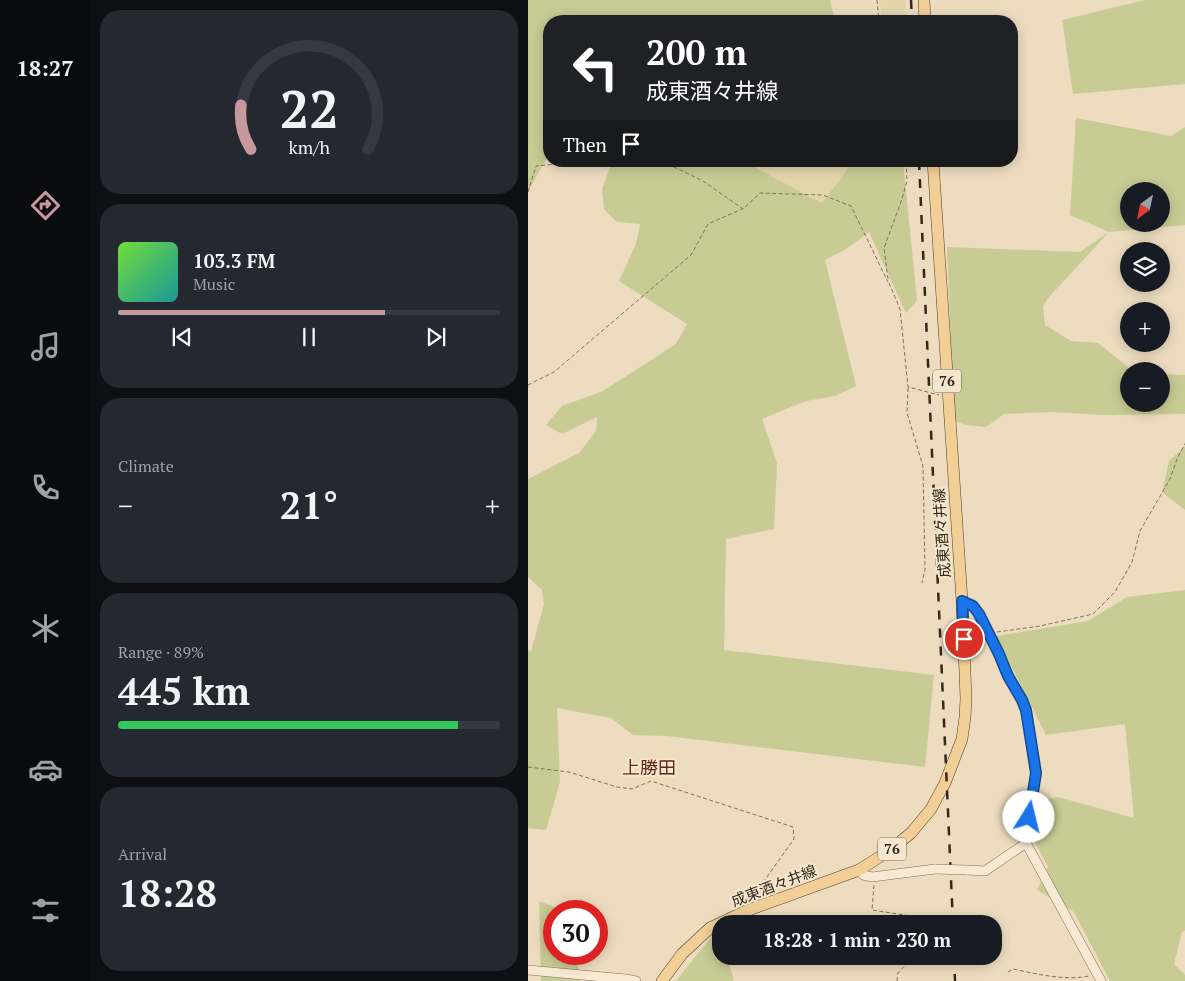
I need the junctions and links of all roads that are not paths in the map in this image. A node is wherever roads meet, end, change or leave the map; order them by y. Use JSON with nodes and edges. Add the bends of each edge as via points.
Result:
{"nodes":[{"id":1,"x":924,"y":0,"type":"edge"},
{"id":2,"x":925,"y":15,"type":"edge"},
{"id":3,"x":933,"y":167,"type":"edge"},
{"id":4,"x":962,"y":601,"type":"junction"},
{"id":5,"x":1026,"y":843,"type":"junction"},
{"id":6,"x":859,"y":870,"type":"junction"},
{"id":7,"x":528,"y":970,"type":"edge"},
{"id":8,"x":1099,"y":977,"type":"edge"},
{"id":9,"x":636,"y":981,"type":"edge"},
{"id":10,"x":662,"y":981,"type":"edge"}],
"edges":[{"from":1,"to":2,"type":"main road"},
{"from":3,"to":4,"type":"main road","name":"成東酒々井線","number":"76"},
{"from":4,"to":5,"type":"street","via":[[973,606],[979,614],[1026,710],[1036,773]]},
{"from":4,"to":6,"type":"main road","name":"成東酒々井線","number":"76","via":[[965,708],[962,739],[956,758],[931,809],[911,833]]},
{"from":5,"to":6,"type":"street","bridge":true,"via":[[985,871],[935,869],[875,876],[863,875]]},
{"from":5,"to":8,"type":"street"},
{"from":6,"to":10,"type":"main road","name":"成東酒々井線","number":"76","via":[[754,908],[710,928],[682,954]]},
{"from":7,"to":9,"type":"street"}]}
